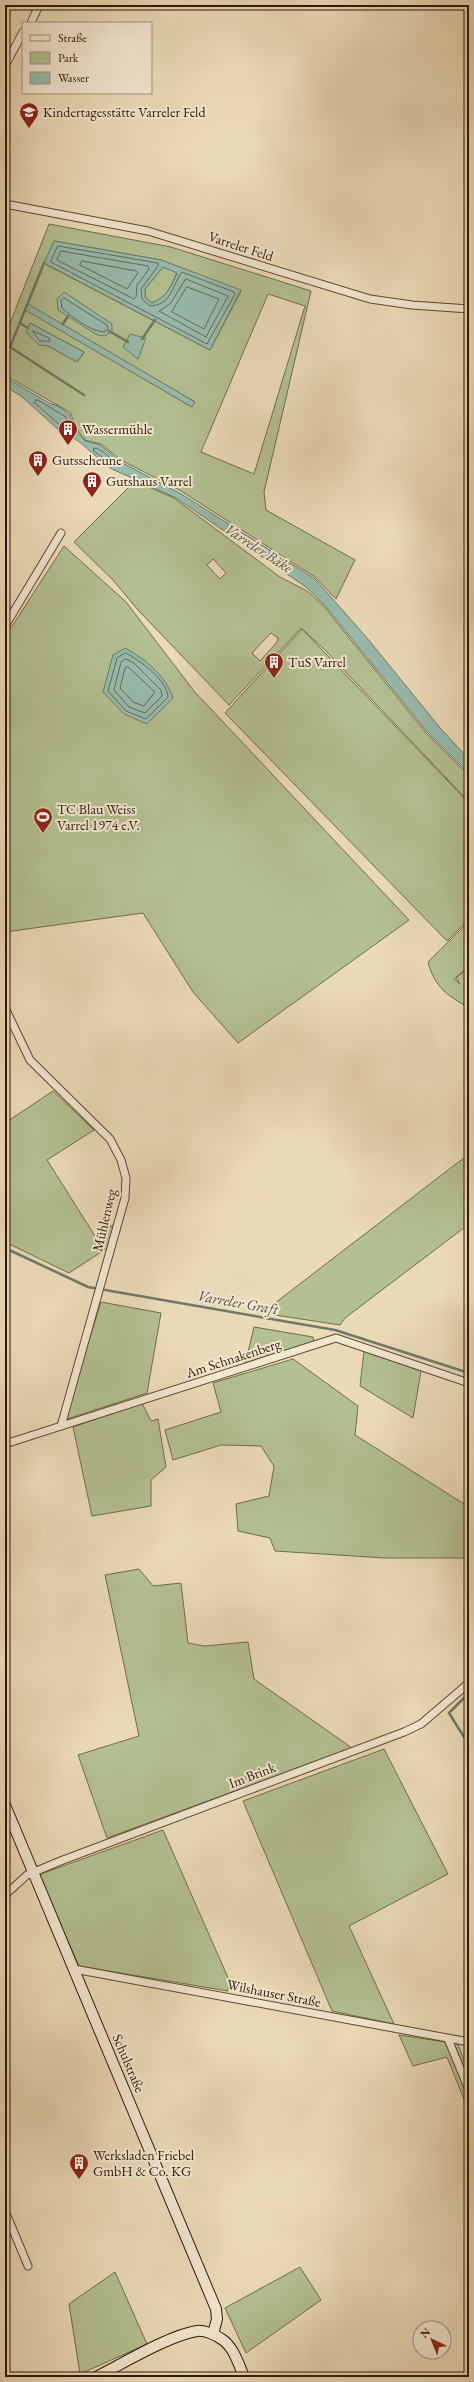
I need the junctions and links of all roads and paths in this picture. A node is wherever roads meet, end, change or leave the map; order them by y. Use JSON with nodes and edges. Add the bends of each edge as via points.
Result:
{"nodes":[{"id":1,"x":39,"y":5,"type":"edge"},
{"id":2,"x":34,"y":21,"type":"edge"},
{"id":3,"x":22,"y":34,"type":"edge"},
{"id":4,"x":5,"y":66,"type":"edge"},
{"id":5,"x":5,"y":204,"type":"edge"},
{"id":6,"x":469,"y":309,"type":"edge"},
{"id":7,"x":61,"y":534,"type":"dead end"},
{"id":8,"x":5,"y":626,"type":"edge"},
{"id":9,"x":5,"y":1008,"type":"edge"},
{"id":10,"x":469,"y":1383,"type":"edge"},
{"id":11,"x":62,"y":1426,"type":"junction"},
{"id":12,"x":5,"y":1444,"type":"edge"},
{"id":13,"x":469,"y":1683,"type":"edge"},
{"id":14,"x":5,"y":1805,"type":"edge"},
{"id":15,"x":34,"y":1872,"type":"junction"},
{"id":16,"x":5,"y":1895,"type":"edge"},
{"id":17,"x":74,"y":1969,"type":"junction"},
{"id":18,"x":448,"y":2039,"type":"junction"},
{"id":19,"x":469,"y":2042,"type":"edge"},
{"id":20,"x":469,"y":2090,"type":"edge"},
{"id":21,"x":5,"y":2212,"type":"edge"},
{"id":22,"x":28,"y":2266,"type":"dead end"},
{"id":23,"x":213,"y":2334,"type":"junction"},
{"id":24,"x":96,"y":2377,"type":"edge"},
{"id":25,"x":244,"y":2377,"type":"edge"}],
"edges":[{"from":1,"to":2,"type":"street"},
{"from":3,"to":4,"type":"street"},
{"from":5,"to":6,"type":"street","name":"Varreler Feld","via":[[148,232],[370,299]]},
{"from":7,"to":8,"type":"street"},
{"from":9,"to":11,"type":"street","name":"Mühlenweg","via":[[30,1060],[110,1139],[121,1160],[126,1178],[126,1198]]},
{"from":10,"to":11,"type":"street","name":"Am Schnakenberg","via":[[336,1338]]},
{"from":11,"to":12,"type":"street","name":"Am Schnakenberg"},
{"from":13,"to":15,"type":"street","name":"Im Brink","via":[[421,1724],[404,1732]]},
{"from":14,"to":15,"type":"street","name":"Schulstraße"},
{"from":15,"to":16,"type":"street","name":"Im Brink","via":[[26,1875]]},
{"from":15,"to":17,"type":"street","name":"Schulstraße"},
{"from":17,"to":18,"type":"street","name":"Wilshauser Straße"},
{"from":17,"to":23,"type":"street","name":"Schulstraße","via":[[216,2309],[217,2319]]},
{"from":18,"to":19,"type":"street","name":"Wilshauser Straße"},
{"from":18,"to":20,"type":"street"},
{"from":21,"to":22,"type":"street"},
{"from":23,"to":24,"type":"street","via":[[199,2331],[182,2335]]},
{"from":23,"to":25,"type":"street","via":[[224,2340],[231,2349]]}]}
